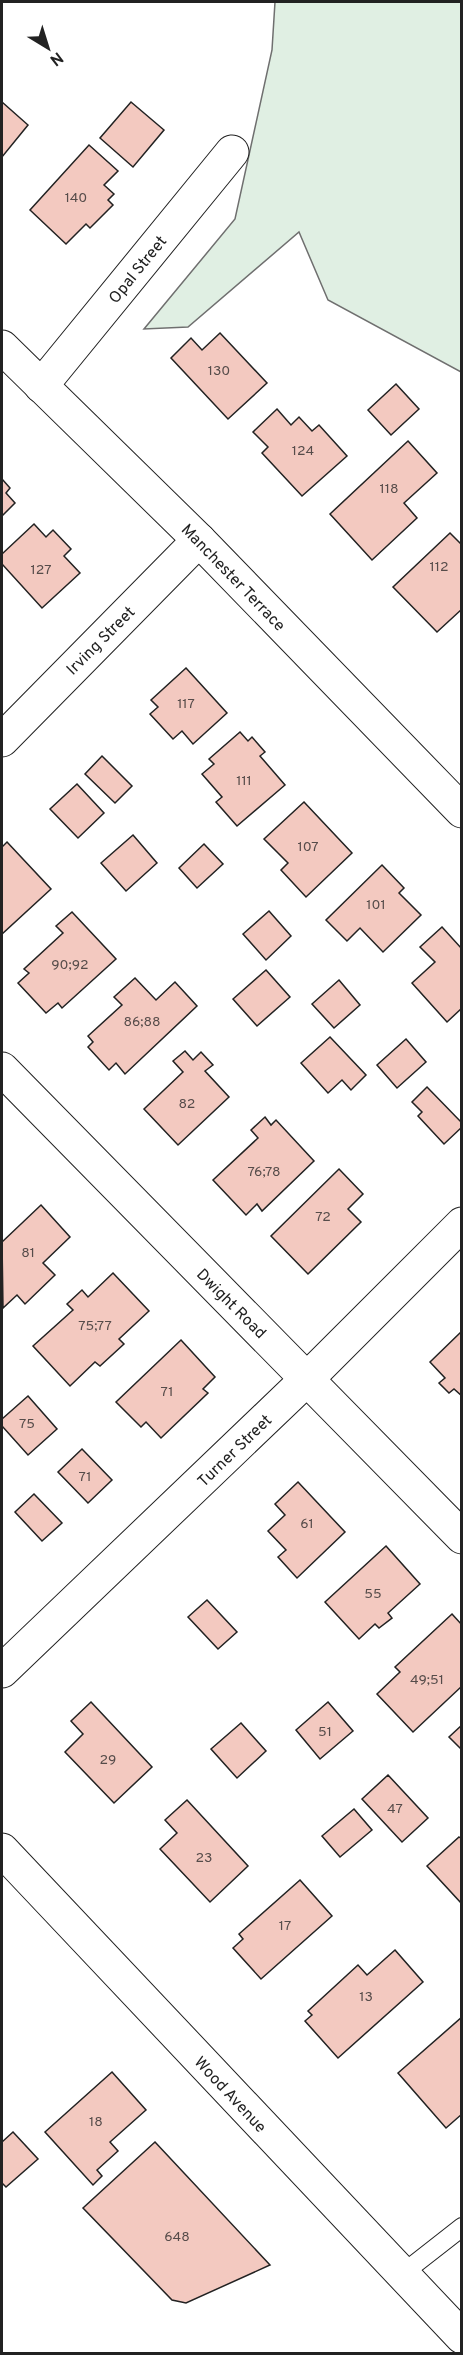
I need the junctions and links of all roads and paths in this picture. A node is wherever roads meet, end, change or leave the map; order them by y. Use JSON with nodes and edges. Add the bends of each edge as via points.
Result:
{"nodes":[{"id":1,"x":232,"y":152,"type":"dead end"},
{"id":2,"x":2,"y":347,"type":"edge"},
{"id":3,"x":41,"y":386,"type":"junction"},
{"id":4,"x":199,"y":540,"type":"junction"},
{"id":5,"x":2,"y":740,"type":"edge"},
{"id":6,"x":462,"y":812,"type":"edge"},
{"id":7,"x":2,"y":1069,"type":"edge"},
{"id":8,"x":462,"y":1224,"type":"edge"},
{"id":9,"x":307,"y":1379,"type":"junction"},
{"id":10,"x":462,"y":1537,"type":"edge"},
{"id":11,"x":2,"y":1671,"type":"edge"},
{"id":12,"x":2,"y":1850,"type":"edge"},
{"id":13,"x":462,"y":2227,"type":"edge"},
{"id":14,"x":402,"y":2274,"type":"junction"},
{"id":15,"x":462,"y":2337,"type":"edge"}],
"edges":[{"from":1,"to":3,"type":"street","name":"Opal Street"},
{"from":2,"to":3,"type":"street","name":"Manchester Terrace"},
{"from":3,"to":4,"type":"street","name":"Manchester Terrace"},
{"from":4,"to":5,"type":"street","name":"Irving Street"},
{"from":4,"to":6,"type":"street","name":"Manchester Terrace"},
{"from":7,"to":9,"type":"street","name":"Dwight Road"},
{"from":8,"to":9,"type":"street","name":"Turner Street"},
{"from":9,"to":10,"type":"street","name":"Dwight Road"},
{"from":9,"to":11,"type":"street","name":"Turner Street"},
{"from":12,"to":14,"type":"street","name":"Wood Avenue"},
{"from":13,"to":14,"type":"lane"},
{"from":14,"to":15,"type":"street","name":"Wood Avenue"}]}
